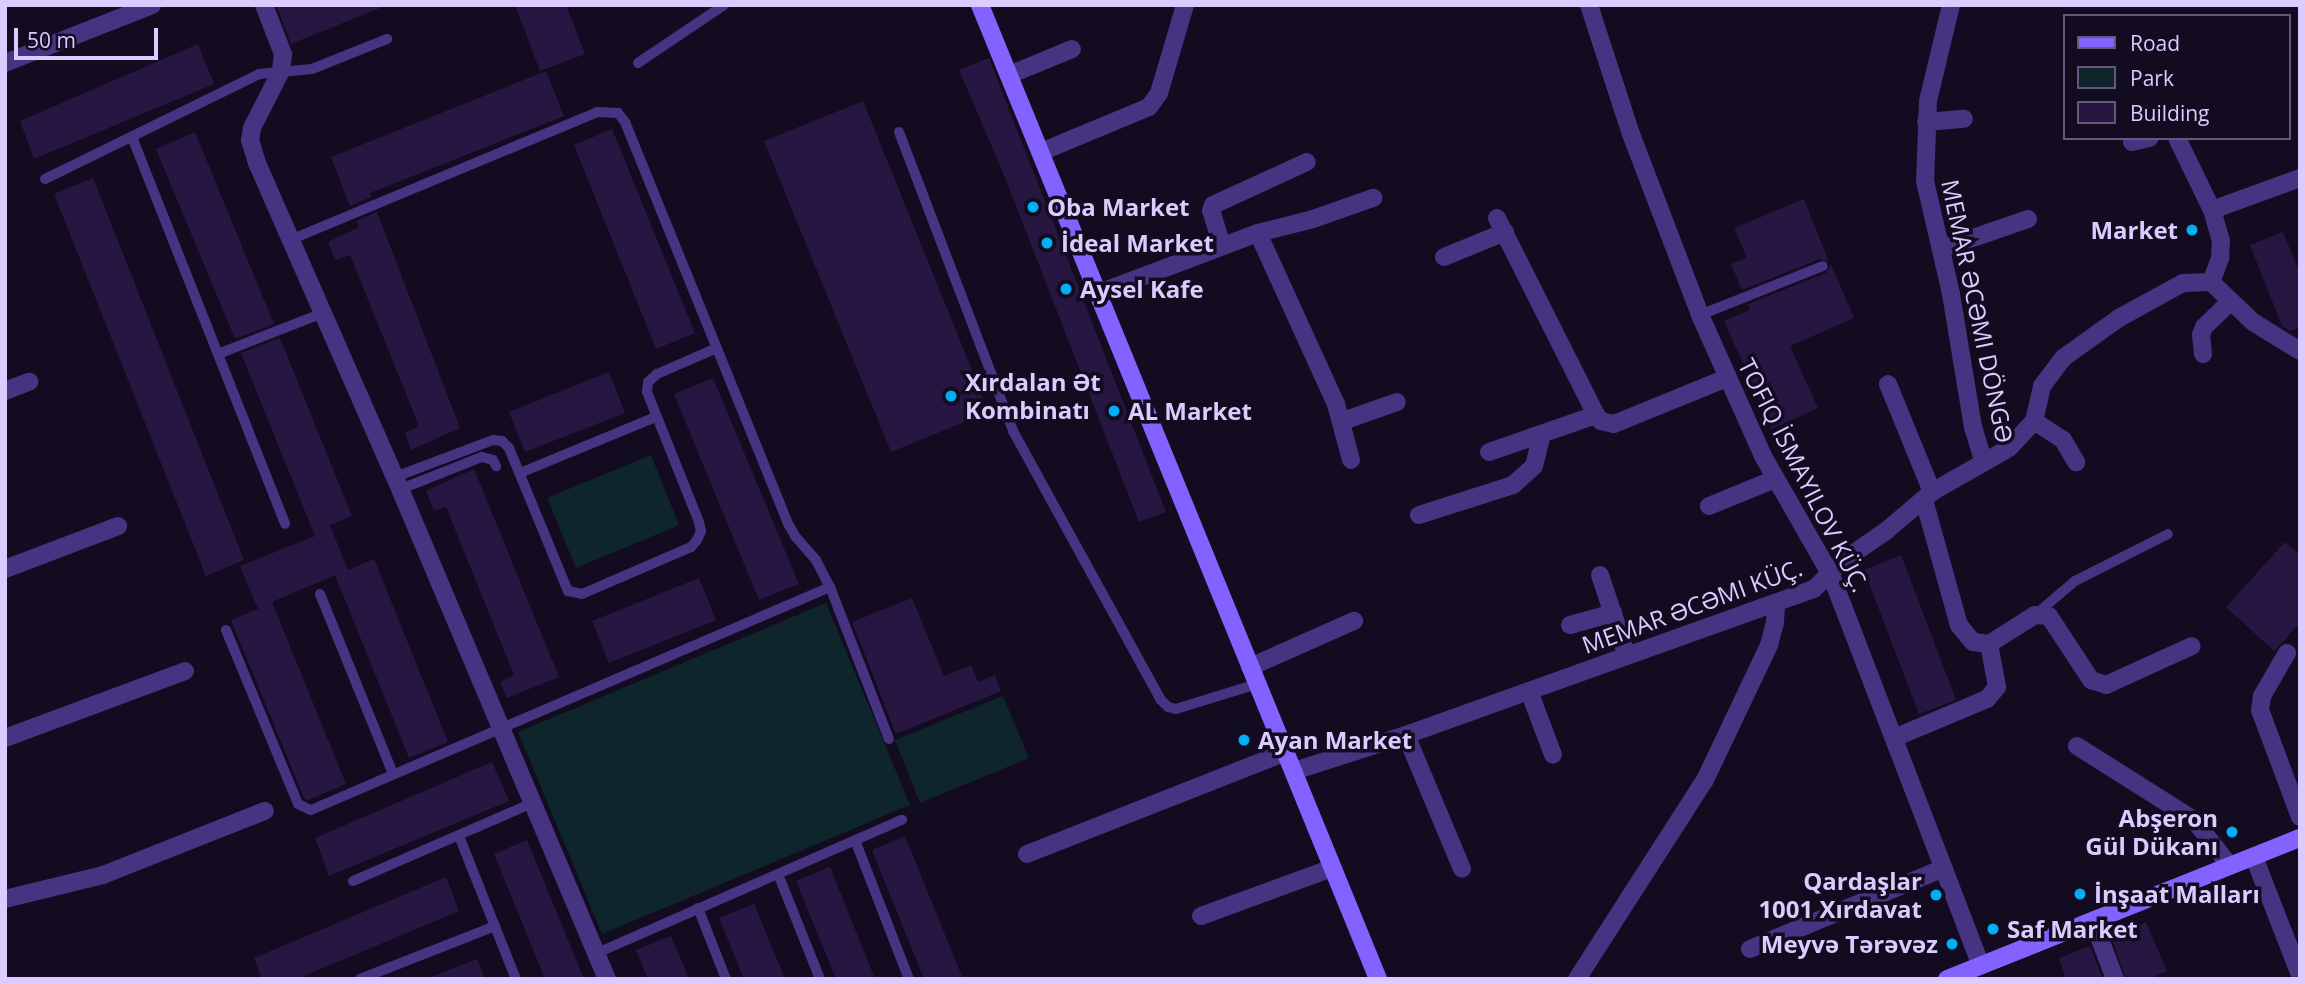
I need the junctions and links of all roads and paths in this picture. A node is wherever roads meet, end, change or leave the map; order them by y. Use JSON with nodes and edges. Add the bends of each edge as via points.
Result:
{"nodes":[{"id":1,"x":152,"y":5,"type":"edge"},
{"id":2,"x":264,"y":5,"type":"edge"},
{"id":3,"x":724,"y":5,"type":"edge"},
{"id":4,"x":980,"y":5,"type":"edge"},
{"id":5,"x":1185,"y":5,"type":"edge"},
{"id":6,"x":1589,"y":5,"type":"edge"},
{"id":7,"x":1951,"y":5,"type":"edge"},
{"id":8,"x":387,"y":39,"type":"dead end"},
{"id":9,"x":1072,"y":49,"type":"dead end"},
{"id":10,"x":5,"y":63,"type":"edge"},
{"id":11,"x":638,"y":63,"type":"dead end"},
{"id":12,"x":281,"y":71,"type":"junction"},
{"id":13,"x":1009,"y":75,"type":"junction"},
{"id":14,"x":1964,"y":119,"type":"dead end"},
{"id":15,"x":1926,"y":122,"type":"junction"},
{"id":16,"x":899,"y":132,"type":"dead end"},
{"id":17,"x":132,"y":137,"type":"junction"},
{"id":18,"x":2141,"y":140,"type":"edge"},
{"id":19,"x":2178,"y":140,"type":"edge"},
{"id":20,"x":2132,"y":142,"type":"dead end"},
{"id":21,"x":1041,"y":152,"type":"junction"},
{"id":22,"x":1307,"y":162,"type":"dead end"},
{"id":23,"x":2300,"y":178,"type":"edge"},
{"id":24,"x":45,"y":179,"type":"dead end"},
{"id":25,"x":1373,"y":198,"type":"dead end"},
{"id":26,"x":2212,"y":210,"type":"junction"},
{"id":27,"x":2028,"y":219,"type":"dead end"},
{"id":28,"x":1258,"y":233,"type":"junction"},
{"id":29,"x":290,"y":240,"type":"junction"},
{"id":30,"x":1222,"y":247,"type":"junction"},
{"id":31,"x":1941,"y":250,"type":"junction"},
{"id":32,"x":1444,"y":257,"type":"dead end"},
{"id":33,"x":1823,"y":266,"type":"dead end"},
{"id":34,"x":2211,"y":282,"type":"junction"},
{"id":35,"x":1099,"y":293,"type":"junction"},
{"id":36,"x":2230,"y":302,"type":"junction"},
{"id":37,"x":323,"y":313,"type":"junction"},
{"id":38,"x":1700,"y":315,"type":"junction"},
{"id":39,"x":717,"y":348,"type":"junction"},
{"id":40,"x":2300,"y":351,"type":"edge"},
{"id":41,"x":218,"y":354,"type":"junction"},
{"id":42,"x":2203,"y":354,"type":"dead end"},
{"id":43,"x":1727,"y":378,"type":"junction"},
{"id":44,"x":29,"y":382,"type":"dead end"},
{"id":45,"x":1888,"y":384,"type":"dead end"},
{"id":46,"x":5,"y":391,"type":"edge"},
{"id":47,"x":1397,"y":402,"type":"dead end"},
{"id":48,"x":1596,"y":415,"type":"junction"},
{"id":49,"x":656,"y":417,"type":"junction"},
{"id":50,"x":1343,"y":421,"type":"junction"},
{"id":51,"x":2034,"y":421,"type":"junction"},
{"id":52,"x":1541,"y":437,"type":"junction"},
{"id":53,"x":1489,"y":453,"type":"dead end"},
{"id":54,"x":1351,"y":460,"type":"dead end"},
{"id":55,"x":1984,"y":462,"type":"junction"},
{"id":56,"x":2076,"y":462,"type":"dead end"},
{"id":57,"x":496,"y":466,"type":"dead end"},
{"id":58,"x":520,"y":473,"type":"junction"},
{"id":59,"x":1775,"y":479,"type":"junction"},
{"id":60,"x":398,"y":483,"type":"junction"},
{"id":61,"x":1928,"y":496,"type":"junction"},
{"id":62,"x":1709,"y":506,"type":"dead end"},
{"id":63,"x":1419,"y":515,"type":"dead end"},
{"id":64,"x":285,"y":524,"type":"dead end"},
{"id":65,"x":118,"y":526,"type":"dead end"},
{"id":66,"x":2168,"y":534,"type":"dead end"},
{"id":67,"x":5,"y":569,"type":"edge"},
{"id":68,"x":1600,"y":575,"type":"dead end"},
{"id":69,"x":1831,"y":575,"type":"junction"},
{"id":70,"x":830,"y":587,"type":"junction"},
{"id":71,"x":320,"y":594,"type":"dead end"},
{"id":72,"x":1776,"y":605,"type":"junction"},
{"id":73,"x":1613,"y":613,"type":"junction"},
{"id":74,"x":2035,"y":615,"type":"junction"},
{"id":75,"x":1354,"y":621,"type":"dead end"},
{"id":76,"x":1570,"y":625,"type":"dead end"},
{"id":77,"x":226,"y":631,"type":"dead end"},
{"id":78,"x":1989,"y":644,"type":"junction"},
{"id":79,"x":2192,"y":646,"type":"dead end"},
{"id":80,"x":2287,"y":653,"type":"dead end"},
{"id":81,"x":1628,"y":656,"type":"junction"},
{"id":82,"x":185,"y":671,"type":"dead end"},
{"id":83,"x":1254,"y":675,"type":"junction"},
{"id":84,"x":1529,"y":691,"type":"junction"},
{"id":85,"x":500,"y":729,"type":"junction"},
{"id":86,"x":1406,"y":735,"type":"junction"},
{"id":87,"x":5,"y":738,"type":"edge"},
{"id":88,"x":1894,"y":738,"type":"junction"},
{"id":89,"x":889,"y":739,"type":"dead end"},
{"id":90,"x":2077,"y":746,"type":"dead end"},
{"id":91,"x":1286,"y":752,"type":"junction"},
{"id":92,"x":1553,"y":755,"type":"dead end"},
{"id":93,"x":1294,"y":771,"type":"junction"},
{"id":94,"x":393,"y":774,"type":"junction"},
{"id":95,"x":532,"y":803,"type":"junction"},
{"id":96,"x":265,"y":811,"type":"dead end"},
{"id":97,"x":2300,"y":817,"type":"edge"},
{"id":98,"x":902,"y":820,"type":"dead end"},
{"id":99,"x":459,"y":836,"type":"junction"},
{"id":100,"x":2300,"y":838,"type":"edge"},
{"id":101,"x":855,"y":840,"type":"junction"},
{"id":102,"x":1027,"y":854,"type":"dead end"},
{"id":103,"x":2254,"y":857,"type":"junction"},
{"id":104,"x":2230,"y":866,"type":"junction"},
{"id":105,"x":1332,"y":868,"type":"junction"},
{"id":106,"x":1944,"y":868,"type":"junction"},
{"id":107,"x":1462,"y":869,"type":"dead end"},
{"id":108,"x":778,"y":874,"type":"junction"},
{"id":109,"x":353,"y":881,"type":"dead end"},
{"id":110,"x":5,"y":899,"type":"edge"},
{"id":111,"x":698,"y":908,"type":"junction"},
{"id":112,"x":1201,"y":916,"type":"dead end"},
{"id":113,"x":2093,"y":921,"type":"junction"},
{"id":114,"x":495,"y":926,"type":"junction"},
{"id":115,"x":1750,"y":949,"type":"dead end"},
{"id":116,"x":597,"y":953,"type":"junction"},
{"id":117,"x":1981,"y":965,"type":"junction"},
{"id":118,"x":2300,"y":975,"type":"edge"},
{"id":119,"x":360,"y":979,"type":"edge"},
{"id":120,"x":516,"y":979,"type":"edge"},
{"id":121,"x":607,"y":979,"type":"edge"},
{"id":122,"x":726,"y":979,"type":"edge"},
{"id":123,"x":820,"y":979,"type":"edge"},
{"id":124,"x":909,"y":979,"type":"edge"},
{"id":125,"x":1378,"y":979,"type":"edge"},
{"id":126,"x":1577,"y":979,"type":"edge"},
{"id":127,"x":1947,"y":979,"type":"edge"},
{"id":128,"x":2115,"y":979,"type":"edge"}],
"edges":[{"from":1,"to":10,"type":"street"},
{"from":2,"to":12,"type":"street","via":[[281,44]]},
{"from":3,"to":11,"type":"lane"},
{"from":4,"to":13,"type":"street"},
{"from":5,"to":21,"type":"street","via":[[1159,93],[1149,107]]},
{"from":6,"to":38,"type":"street","via":[[1631,134]]},
{"from":7,"to":15,"type":"street","name":"MEMAR ƏCƏMI DÖNGƏ","via":[[1931,81]]},
{"from":8,"to":12,"type":"lane","via":[[312,69]]},
{"from":9,"to":13,"type":"street"},
{"from":12,"to":17,"type":"lane","via":[[259,74]]},
{"from":12,"to":29,"type":"street","via":[[250,140]]},
{"from":13,"to":21,"type":"street"},
{"from":14,"to":15,"type":"street"},
{"from":15,"to":31,"type":"street","name":"MEMAR ƏCƏMI DÖNGƏ","via":[[1925,181]]},
{"from":16,"to":83,"type":"lane","via":[[1013,431],[1161,700],[1176,709]]},
{"from":17,"to":24,"type":"lane"},
{"from":17,"to":41,"type":"lane"},
{"from":18,"to":20,"type":"street"},
{"from":19,"to":26,"type":"street"},
{"from":21,"to":35,"type":"street"},
{"from":22,"to":30,"type":"street","via":[[1213,205]]},
{"from":23,"to":26,"type":"street"},
{"from":25,"to":28,"type":"street"},
{"from":26,"to":34,"type":"street","via":[[2221,242]]},
{"from":27,"to":31,"type":"street"},
{"from":28,"to":30,"type":"street"},
{"from":28,"to":50,"type":"street"},
{"from":29,"to":37,"type":"street"},
{"from":29,"to":39,"type":"lane","via":[[607,110],[618,113],[625,122]]},
{"from":30,"to":35,"type":"street"},
{"from":31,"to":55,"type":"street","name":"MEMAR ƏCƏMI DÖNGƏ"},
{"from":32,"to":48,"type":"street","via":[[1501,225]]},
{"from":33,"to":38,"type":"lane"},
{"from":34,"to":36,"type":"street"},
{"from":34,"to":51,"type":"street","name":"MEMAR ƏCƏMI KÜÇ.","via":[[2183,283],[2139,306],[2063,358],[2042,386]]},
{"from":35,"to":83,"type":"street"},
{"from":36,"to":40,"type":"street","via":[[2270,335]]},
{"from":36,"to":42,"type":"street","via":[[2204,327]]},
{"from":37,"to":41,"type":"lane"},
{"from":37,"to":60,"type":"street"},
{"from":38,"to":43,"type":"street"},
{"from":39,"to":49,"type":"lane","via":[[648,382]]},
{"from":39,"to":70,"type":"lane","via":[[789,525]]},
{"from":41,"to":64,"type":"lane"},
{"from":43,"to":48,"type":"street","via":[[1614,424]]},
{"from":43,"to":59,"type":"street"},
{"from":44,"to":46,"type":"street"},
{"from":45,"to":61,"type":"street"},
{"from":47,"to":50,"type":"street"},
{"from":48,"to":52,"type":"street"},
{"from":49,"to":58,"type":"lane"},
{"from":49,"to":58,"type":"lane","via":[[701,531],[691,547],[582,594],[569,591]]},
{"from":50,"to":54,"type":"street"},
{"from":51,"to":55,"type":"street","name":"MEMAR ƏCƏMI KÜÇ.","via":[[2009,448]]},
{"from":51,"to":56,"type":"street","via":[[2063,440]]},
{"from":52,"to":53,"type":"street"},
{"from":52,"to":63,"type":"street","via":[[1534,466],[1519,480]]},
{"from":55,"to":61,"type":"street","name":"MEMAR ƏCƏMI KÜÇ."},
{"from":57,"to":60,"type":"lane","via":[[482,457]]},
{"from":58,"to":60,"type":"lane","via":[[509,448],[493,440]]},
{"from":59,"to":62,"type":"street"},
{"from":59,"to":69,"type":"street"},
{"from":60,"to":85,"type":"street"},
{"from":61,"to":69,"type":"street","name":"MEMAR ƏCƏMI KÜÇ.","via":[[1857,549]]},
{"from":61,"to":78,"type":"street","via":[[1959,625],[1973,642]]},
{"from":65,"to":67,"type":"street"},
{"from":66,"to":74,"type":"lane","via":[[2075,581]]},
{"from":68,"to":73,"type":"street"},
{"from":69,"to":72,"type":"street","name":"MEMAR ƏCƏMI KÜÇ.","via":[[1814,589]]},
{"from":69,"to":88,"type":"street"},
{"from":70,"to":85,"type":"lane"},
{"from":70,"to":89,"type":"lane"},
{"from":71,"to":94,"type":"lane"},
{"from":72,"to":81,"type":"street","name":"MEMAR ƏCƏMI KÜÇ."},
{"from":72,"to":126,"type":"street","via":[[1769,645],[1705,780]]},
{"from":73,"to":76,"type":"street"},
{"from":73,"to":81,"type":"street"},
{"from":74,"to":78,"type":"street"},
{"from":74,"to":79,"type":"street","via":[[2054,620],[2084,671],[2098,684],[2106,685]]},
{"from":75,"to":83,"type":"street"},
{"from":77,"to":94,"type":"lane","via":[[298,804],[311,810]]},
{"from":78,"to":88,"type":"street","via":[[1997,687],[1987,699]]},
{"from":80,"to":97,"type":"street","via":[[2262,696],[2260,710]]},
{"from":81,"to":84,"type":"street","name":"MEMAR ƏCƏMI KÜÇ."},
{"from":82,"to":87,"type":"street"},
{"from":83,"to":91,"type":"street"},
{"from":84,"to":86,"type":"street","name":"MEMAR ƏCƏMI KÜÇ."},
{"from":84,"to":92,"type":"street"},
{"from":85,"to":94,"type":"lane"},
{"from":85,"to":95,"type":"street"},
{"from":86,"to":93,"type":"street","name":"MEMAR ƏCƏMI KÜÇ."},
{"from":86,"to":107,"type":"street"},
{"from":88,"to":106,"type":"street"},
{"from":90,"to":104,"type":"street","via":[[2194,820]]},
{"from":91,"to":93,"type":"street"},
{"from":91,"to":102,"type":"street"},
{"from":93,"to":105,"type":"street"},
{"from":95,"to":99,"type":"lane"},
{"from":95,"to":116,"type":"street"},
{"from":96,"to":110,"type":"street","via":[[103,875]]},
{"from":98,"to":101,"type":"lane"},
{"from":99,"to":109,"type":"lane"},
{"from":99,"to":114,"type":"lane"},
{"from":100,"to":103,"type":"street"},
{"from":101,"to":108,"type":"lane"},
{"from":101,"to":124,"type":"lane"},
{"from":103,"to":104,"type":"street"},
{"from":103,"to":118,"type":"street"},
{"from":104,"to":113,"type":"street"},
{"from":105,"to":112,"type":"street"},
{"from":105,"to":125,"type":"street"},
{"from":106,"to":115,"type":"street"},
{"from":106,"to":117,"type":"street"},
{"from":108,"to":111,"type":"lane"},
{"from":108,"to":123,"type":"lane"},
{"from":111,"to":116,"type":"lane"},
{"from":111,"to":122,"type":"lane"},
{"from":113,"to":117,"type":"street"},
{"from":113,"to":128,"type":"street"},
{"from":114,"to":119,"type":"lane"},
{"from":114,"to":120,"type":"lane"},
{"from":116,"to":121,"type":"street"},
{"from":117,"to":127,"type":"street"}]}
